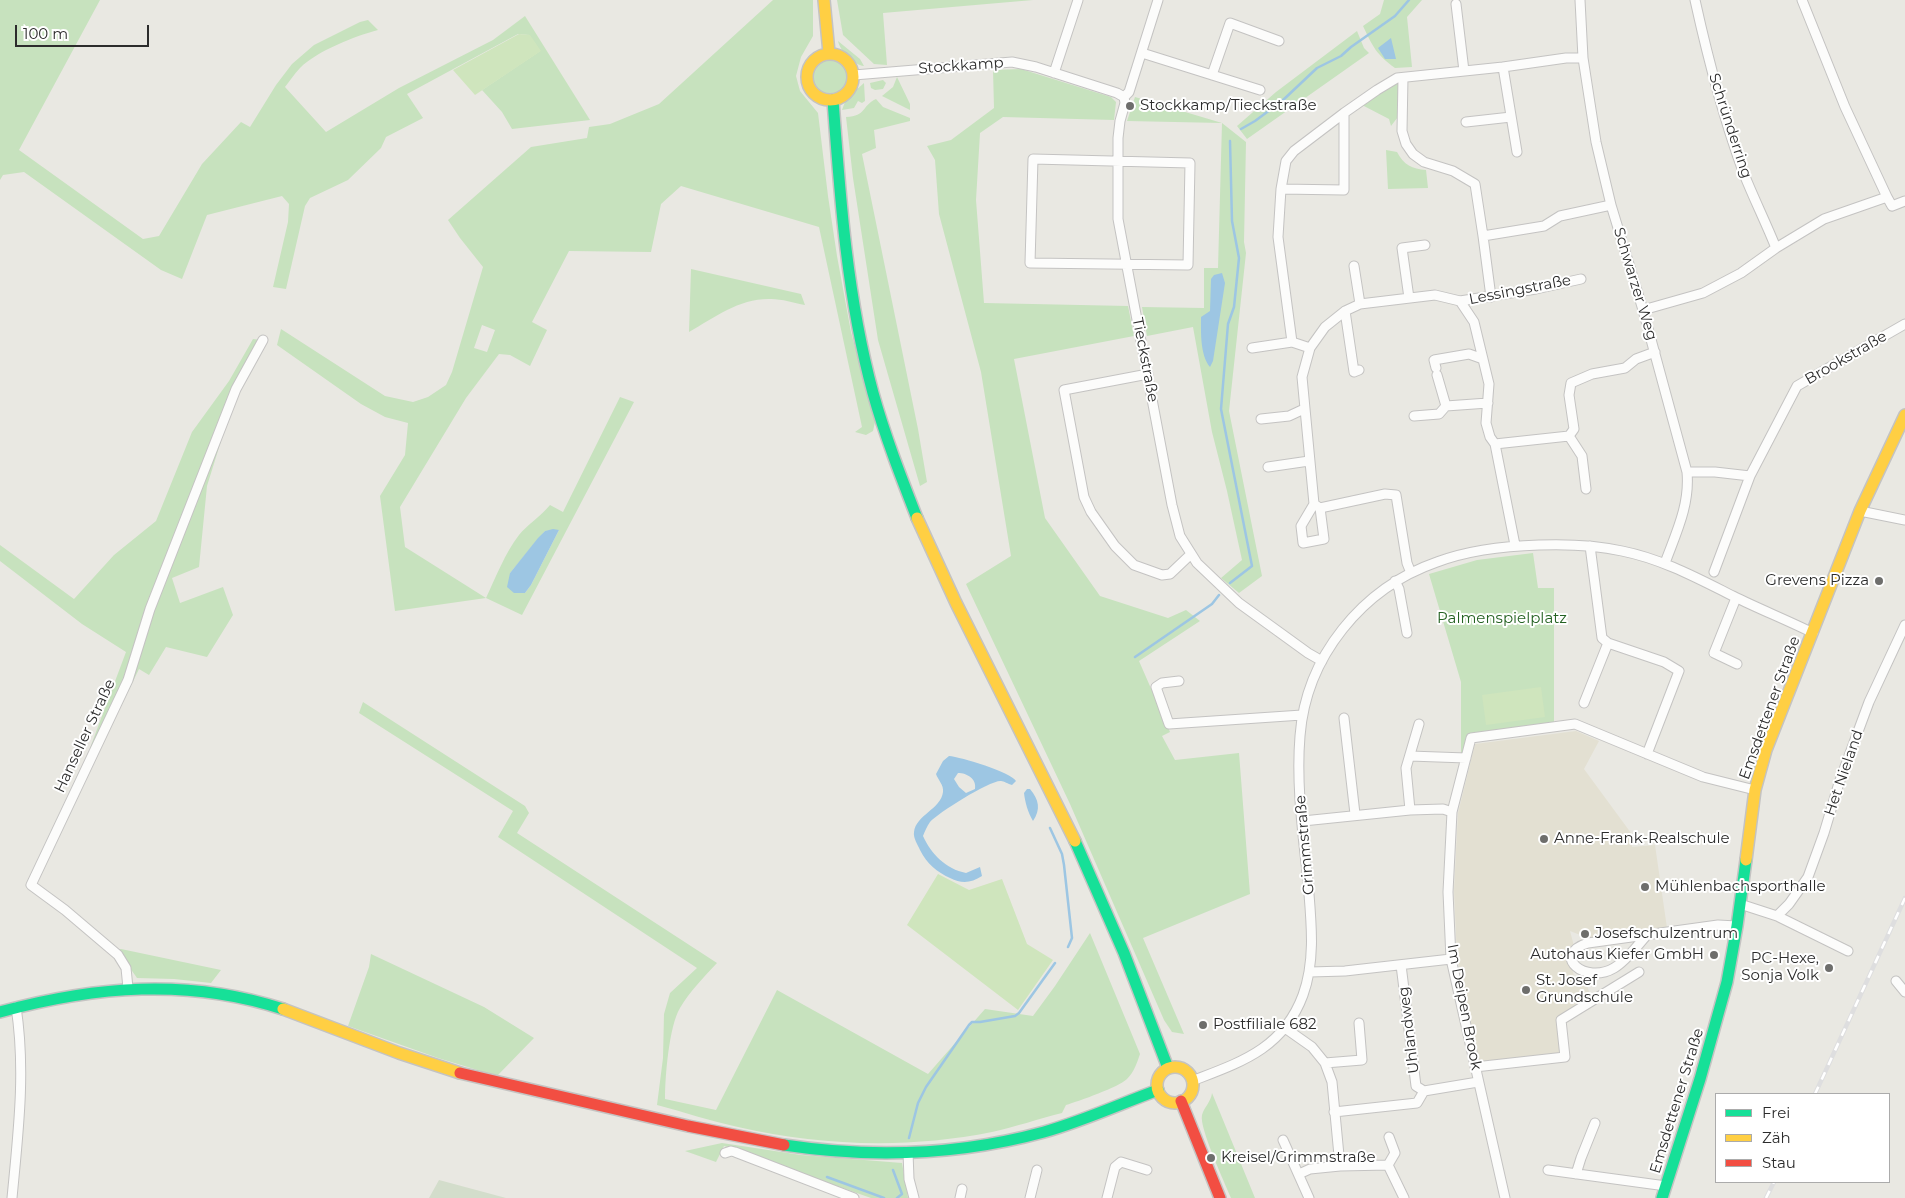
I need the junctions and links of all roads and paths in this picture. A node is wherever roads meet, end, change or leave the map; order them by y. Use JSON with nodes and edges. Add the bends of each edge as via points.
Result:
{"nodes":[{"id":1,"x":824,"y":0,"type":"edge"},
{"id":2,"x":1078,"y":0,"type":"edge"},
{"id":3,"x":1158,"y":0,"type":"edge"},
{"id":4,"x":1580,"y":0,"type":"edge"},
{"id":5,"x":1695,"y":0,"type":"edge"},
{"id":6,"x":1802,"y":0,"type":"edge"},
{"id":7,"x":1456,"y":4,"type":"dead end"},
{"id":8,"x":1279,"y":41,"type":"dead end"},
{"id":9,"x":1142,"y":53,"type":"junction"},
{"id":10,"x":829,"y":54,"type":"junction"},
{"id":11,"x":1584,"y":58,"type":"junction"},
{"id":12,"x":1503,"y":67,"type":"junction"},
{"id":13,"x":1464,"y":71,"type":"junction"},
{"id":14,"x":1054,"y":73,"type":"junction"},
{"id":15,"x":854,"y":75,"type":"junction"},
{"id":16,"x":1212,"y":75,"type":"junction"},
{"id":17,"x":1403,"y":78,"type":"junction"},
{"id":18,"x":1260,"y":90,"type":"dead end"},
{"id":19,"x":1124,"y":97,"type":"junction"},
{"id":20,"x":833,"y":100,"type":"junction"},
{"id":21,"x":1344,"y":113,"type":"junction"},
{"id":22,"x":1511,"y":117,"type":"junction"},
{"id":23,"x":1466,"y":122,"type":"dead end"},
{"id":24,"x":1517,"y":152,"type":"dead end"},
{"id":25,"x":1118,"y":160,"type":"junction"},
{"id":26,"x":1281,"y":189,"type":"junction"},
{"id":27,"x":1887,"y":197,"type":"junction"},
{"id":28,"x":1905,"y":201,"type":"edge"},
{"id":29,"x":1611,"y":205,"type":"junction"},
{"id":30,"x":1483,"y":236,"type":"junction"},
{"id":31,"x":1425,"y":245,"type":"dead end"},
{"id":32,"x":1776,"y":248,"type":"junction"},
{"id":33,"x":1127,"y":265,"type":"junction"},
{"id":34,"x":1354,"y":266,"type":"dead end"},
{"id":35,"x":1581,"y":278,"type":"dead end"},
{"id":36,"x":1492,"y":297,"type":"junction"},
{"id":37,"x":1409,"y":298,"type":"junction"},
{"id":38,"x":1460,"y":301,"type":"junction"},
{"id":39,"x":1360,"y":304,"type":"junction"},
{"id":40,"x":1643,"y":310,"type":"junction"},
{"id":41,"x":1345,"y":311,"type":"junction"},
{"id":42,"x":1905,"y":324,"type":"edge"},
{"id":43,"x":263,"y":340,"type":"dead end"},
{"id":44,"x":1292,"y":342,"type":"junction"},
{"id":45,"x":1252,"y":348,"type":"dead end"},
{"id":46,"x":1310,"y":348,"type":"junction"},
{"id":47,"x":1655,"y":352,"type":"junction"},
{"id":48,"x":1483,"y":359,"type":"junction"},
{"id":49,"x":1359,"y":370,"type":"dead end"},
{"id":50,"x":1148,"y":374,"type":"junction"},
{"id":51,"x":1488,"y":404,"type":"junction"},
{"id":52,"x":1446,"y":406,"type":"junction"},
{"id":53,"x":1304,"y":409,"type":"junction"},
{"id":54,"x":1905,"y":415,"type":"edge"},
{"id":55,"x":1414,"y":416,"type":"dead end"},
{"id":56,"x":1261,"y":419,"type":"dead end"},
{"id":57,"x":1570,"y":436,"type":"junction"},
{"id":58,"x":1495,"y":444,"type":"junction"},
{"id":59,"x":1309,"y":461,"type":"junction"},
{"id":60,"x":1268,"y":467,"type":"dead end"},
{"id":61,"x":1687,"y":472,"type":"junction"},
{"id":62,"x":1750,"y":476,"type":"junction"},
{"id":63,"x":1586,"y":489,"type":"dead end"},
{"id":64,"x":1860,"y":511,"type":"junction"},
{"id":65,"x":1905,"y":520,"type":"edge"},
{"id":66,"x":1515,"y":545,"type":"junction"},
{"id":67,"x":1590,"y":546,"type":"junction"},
{"id":68,"x":1190,"y":555,"type":"junction"},
{"id":69,"x":1665,"y":563,"type":"junction"},
{"id":70,"x":1714,"y":572,"type":"dead end"},
{"id":71,"x":1411,"y":573,"type":"junction"},
{"id":72,"x":1396,"y":582,"type":"junction"},
{"id":73,"x":1736,"y":598,"type":"junction"},
{"id":74,"x":1905,"y":625,"type":"edge"},
{"id":75,"x":1406,"y":633,"type":"dead end"},
{"id":76,"x":1813,"y":633,"type":"junction"},
{"id":77,"x":1608,"y":642,"type":"junction"},
{"id":78,"x":1322,"y":661,"type":"junction"},
{"id":79,"x":1737,"y":664,"type":"dead end"},
{"id":80,"x":1179,"y":681,"type":"dead end"},
{"id":81,"x":1584,"y":703,"type":"dead end"},
{"id":82,"x":1302,"y":715,"type":"junction"},
{"id":83,"x":1344,"y":718,"type":"dead end"},
{"id":84,"x":1419,"y":724,"type":"dead end"},
{"id":85,"x":1647,"y":754,"type":"junction"},
{"id":86,"x":1410,"y":756,"type":"junction"},
{"id":87,"x":1466,"y":758,"type":"junction"},
{"id":88,"x":1755,"y":790,"type":"junction"},
{"id":89,"x":1410,"y":810,"type":"junction"},
{"id":90,"x":1452,"y":812,"type":"junction"},
{"id":91,"x":1354,"y":814,"type":"junction"},
{"id":92,"x":1302,"y":821,"type":"junction"},
{"id":93,"x":1740,"y":904,"type":"junction"},
{"id":94,"x":1777,"y":916,"type":"junction"},
{"id":95,"x":1737,"y":926,"type":"junction"},
{"id":96,"x":1647,"y":935,"type":"junction"},
{"id":97,"x":1848,"y":951,"type":"dead end"},
{"id":98,"x":1451,"y":959,"type":"junction"},
{"id":99,"x":1401,"y":965,"type":"junction"},
{"id":100,"x":1310,"y":972,"type":"junction"},
{"id":101,"x":1639,"y":972,"type":"dead end"},
{"id":102,"x":1896,"y":981,"type":"dead end"},
{"id":103,"x":128,"y":988,"type":"junction"},
{"id":104,"x":1905,"y":992,"type":"edge"},
{"id":105,"x":16,"y":1007,"type":"junction"},
{"id":106,"x":0,"y":1012,"type":"edge"},
{"id":107,"x":1359,"y":1023,"type":"dead end"},
{"id":108,"x":1285,"y":1028,"type":"junction"},
{"id":109,"x":1325,"y":1062,"type":"junction"},
{"id":110,"x":1475,"y":1067,"type":"junction"},
{"id":111,"x":1168,"y":1068,"type":"junction"},
{"id":112,"x":1192,"y":1081,"type":"junction"},
{"id":113,"x":1478,"y":1082,"type":"junction"},
{"id":114,"x":1158,"y":1090,"type":"junction"},
{"id":115,"x":1424,"y":1091,"type":"junction"},
{"id":116,"x":1181,"y":1101,"type":"junction"},
{"id":117,"x":1334,"y":1112,"type":"junction"},
{"id":118,"x":1595,"y":1123,"type":"dead end"},
{"id":119,"x":1389,"y":1137,"type":"dead end"},
{"id":120,"x":1283,"y":1140,"type":"dead end"},
{"id":121,"x":908,"y":1152,"type":"junction"},
{"id":122,"x":725,"y":1153,"type":"dead end"},
{"id":123,"x":1388,"y":1165,"type":"junction"},
{"id":124,"x":1340,"y":1166,"type":"junction"},
{"id":125,"x":1037,"y":1170,"type":"dead end"},
{"id":126,"x":1147,"y":1170,"type":"dead end"},
{"id":127,"x":1548,"y":1170,"type":"dead end"},
{"id":128,"x":1298,"y":1174,"type":"junction"},
{"id":129,"x":1576,"y":1174,"type":"junction"},
{"id":130,"x":1666,"y":1186,"type":"junction"},
{"id":131,"x":12,"y":1198,"type":"edge"},
{"id":132,"x":854,"y":1198,"type":"edge"},
{"id":133,"x":914,"y":1198,"type":"edge"},
{"id":134,"x":1030,"y":1198,"type":"edge"},
{"id":135,"x":1107,"y":1198,"type":"edge"},
{"id":136,"x":1220,"y":1198,"type":"edge"},
{"id":137,"x":1309,"y":1198,"type":"edge"},
{"id":138,"x":1404,"y":1198,"type":"edge"},
{"id":139,"x":1504,"y":1198,"type":"edge"},
{"id":140,"x":1662,"y":1198,"type":"edge"}],
"edges":[{"from":1,"to":10,"type":"main road"},
{"from":2,"to":14,"type":"street"},
{"from":3,"to":9,"type":"street","name":"Tieckstraße"},
{"from":4,"to":11,"type":"street","name":"Schwarzer Weg"},
{"from":5,"to":32,"type":"street","name":"Schründerring","via":[[1724,114],[1744,174]]},
{"from":6,"to":27,"type":"street","via":[[1845,108]]},
{"from":7,"to":13,"type":"street"},
{"from":8,"to":16,"type":"street","via":[[1230,23]]},
{"from":9,"to":16,"type":"street"},
{"from":9,"to":19,"type":"street","name":"Tieckstraße","via":[[1129,92]]},
{"from":10,"to":15,"type":"main road","via":[[836,54],[848,62]]},
{"from":10,"to":20,"type":"main road","via":[[816,59],[807,78],[818,97]]},
{"from":11,"to":12,"type":"street"},
{"from":11,"to":29,"type":"street","name":"Schwarzer Weg","via":[[1596,142]]},
{"from":12,"to":13,"type":"street"},
{"from":12,"to":22,"type":"street"},
{"from":13,"to":17,"type":"street"},
{"from":14,"to":15,"type":"street","name":"Stockkamp","via":[[1006,62]]},
{"from":14,"to":19,"type":"street","name":"Stockkamp"},
{"from":15,"to":20,"type":"main road","via":[[846,94]]},
{"from":16,"to":18,"type":"street"},
{"from":17,"to":21,"type":"street","via":[[1397,78]]},
{"from":17,"to":30,"type":"street","via":[[1402,121],[1406,144],[1424,162],[1453,171],[1475,184]]},
{"from":19,"to":25,"type":"street","name":"Tieckstraße"},
{"from":20,"to":111,"type":"main road","via":[[840,211],[851,289],[865,359],[886,434],[926,537],[1095,885]]},
{"from":21,"to":26,"type":"street","via":[[1294,151],[1286,161]]},
{"from":21,"to":26,"type":"street","via":[[1344,190]]},
{"from":22,"to":23,"type":"street"},
{"from":22,"to":24,"type":"street"},
{"from":25,"to":33,"type":"street","name":"Tieckstraße","via":[[1117,209]]},
{"from":25,"to":33,"type":"street","via":[[1190,163],[1188,265]]},
{"from":25,"to":33,"type":"street","via":[[1033,159],[1030,263]]},
{"from":26,"to":44,"type":"street","via":[[1278,237]]},
{"from":27,"to":28,"type":"street","via":[[1892,206]]},
{"from":27,"to":32,"type":"street","via":[[1824,219]]},
{"from":29,"to":30,"type":"street","via":[[1560,216],[1544,226]]},
{"from":29,"to":40,"type":"street","name":"Schwarzer Weg"},
{"from":30,"to":36,"type":"street"},
{"from":31,"to":37,"type":"street","via":[[1402,248]]},
{"from":32,"to":40,"type":"street","via":[[1703,293]]},
{"from":33,"to":50,"type":"street","name":"Tieckstraße"},
{"from":34,"to":39,"type":"street"},
{"from":35,"to":36,"type":"street","name":"Lessingstraße"},
{"from":36,"to":38,"type":"street","name":"Lessingstraße"},
{"from":37,"to":38,"type":"street","name":"Lessingstraße","via":[[1435,295]]},
{"from":37,"to":39,"type":"street","name":"Lessingstraße"},
{"from":38,"to":48,"type":"street","name":"Lessingstraße","via":[[1474,322]]},
{"from":39,"to":41,"type":"street","name":"Lessingstraße"},
{"from":40,"to":47,"type":"street","name":"Schwarzer Weg"},
{"from":41,"to":46,"type":"street","name":"Lessingstraße","via":[[1325,327]]},
{"from":41,"to":49,"type":"street","via":[[1354,372]]},
{"from":42,"to":62,"type":"street","name":"Brookstraße","via":[[1796,386]]},
{"from":43,"to":103,"type":"street","name":"Hanseller Straße","via":[[236,390],[150,609],[128,680],[31,884],[118,955],[126,968]]},
{"from":44,"to":45,"type":"street"},
{"from":44,"to":46,"type":"street"},
{"from":46,"to":53,"type":"street","name":"Lessingstraße","via":[[1302,377]]},
{"from":47,"to":57,"type":"street","via":[[1636,359],[1625,368],[1592,374],[1571,383],[1569,394],[1574,429]]},
{"from":47,"to":61,"type":"street","name":"Schwarzer Weg"},
{"from":48,"to":51,"type":"street","name":"Lessingstraße","via":[[1489,384]]},
{"from":48,"to":52,"type":"street","via":[[1469,354],[1434,360]]},
{"from":50,"to":68,"type":"street","name":"Tieckstraße","via":[[1176,521]]},
{"from":50,"to":68,"type":"street","via":[[1064,390],[1084,497],[1115,546],[1134,565],[1162,575],[1170,574]]},
{"from":51,"to":52,"type":"street"},
{"from":51,"to":58,"type":"street","name":"Lessingstraße","via":[[1486,423]]},
{"from":52,"to":55,"type":"street","via":[[1439,414]]},
{"from":53,"to":56,"type":"street","via":[[1289,416]]},
{"from":53,"to":59,"type":"street","name":"Lessingstraße"},
{"from":54,"to":64,"type":"main road","name":"Emsdettener Straße"},
{"from":57,"to":58,"type":"street"},
{"from":57,"to":63,"type":"street","via":[[1582,456]]},
{"from":58,"to":66,"type":"street","name":"Lessingstraße"},
{"from":59,"to":60,"type":"street"},
{"from":59,"to":71,"type":"street","name":"Lessingstraße","via":[[1317,506],[1384,494],[1396,495]]},
{"from":61,"to":62,"type":"street"},
{"from":61,"to":69,"type":"street","name":"Schwarzer Weg","via":[[1689,489],[1685,509]]},
{"from":62,"to":70,"type":"street","name":"Brookstraße"},
{"from":64,"to":65,"type":"street"},
{"from":64,"to":76,"type":"main road","name":"Emsdettener Straße"},
{"from":66,"to":67,"type":"street","name":"Grimmstraße"},
{"from":66,"to":71,"type":"street","name":"Grimmstraße","via":[[1458,555]]},
{"from":67,"to":69,"type":"street","name":"Grimmstraße","via":[[1622,550]]},
{"from":67,"to":77,"type":"street","via":[[1602,638]]},
{"from":68,"to":78,"type":"street","name":"Tieckstraße","via":[[1239,603]]},
{"from":69,"to":73,"type":"street","name":"Grimmstraße"},
{"from":71,"to":72,"type":"street","name":"Grimmstraße"},
{"from":72,"to":75,"type":"street","via":[[1400,589]]},
{"from":72,"to":78,"type":"street","name":"Grimmstraße","via":[[1364,605],[1346,624]]},
{"from":73,"to":76,"type":"street","name":"Grimmstraße"},
{"from":73,"to":79,"type":"street","via":[[1714,653]]},
{"from":74,"to":94,"type":"street","name":"Het Nieland","via":[[1869,702],[1838,783],[1808,877]]},
{"from":76,"to":88,"type":"main road","name":"Emsdettener Straße","via":[[1766,750]]},
{"from":77,"to":81,"type":"street"},
{"from":77,"to":85,"type":"street","via":[[1680,670]]},
{"from":78,"to":82,"type":"street","name":"Grimmstraße","via":[[1313,678]]},
{"from":80,"to":82,"type":"street","via":[[1156,687],[1169,724]]},
{"from":82,"to":92,"type":"street","name":"Grimmstraße","via":[[1299,760]]},
{"from":83,"to":91,"type":"street"},
{"from":84,"to":86,"type":"street"},
{"from":85,"to":87,"type":"street","name":"Im Deipen Brook","via":[[1575,724],[1471,738]]},
{"from":85,"to":88,"type":"street","via":[[1703,777]]},
{"from":86,"to":87,"type":"street"},
{"from":86,"to":89,"type":"street","via":[[1406,768]]},
{"from":87,"to":90,"type":"street","name":"Im Deipen Brook"},
{"from":88,"to":93,"type":"main road","name":"Emsdettener Straße"},
{"from":89,"to":90,"type":"street","via":[[1443,809]]},
{"from":89,"to":91,"type":"street"},
{"from":90,"to":98,"type":"street","name":"Im Deipen Brook","via":[[1448,892]]},
{"from":91,"to":92,"type":"street"},
{"from":92,"to":100,"type":"street","name":"Grimmstraße","via":[[1310,909]]},
{"from":93,"to":94,"type":"street"},
{"from":93,"to":95,"type":"main road","name":"Emsdettener Straße"},
{"from":94,"to":97,"type":"street"},
{"from":95,"to":96,"type":"street","via":[[1718,925]]},
{"from":95,"to":130,"type":"main road","name":"Emsdettener Straße","via":[[1727,982],[1709,1048]]},
{"from":96,"to":96,"type":"street","via":[[1610,970],[1583,972],[1572,963],[1573,954],[1583,945]]},
{"from":98,"to":99,"type":"street","name":"Uhlandweg"},
{"from":98,"to":110,"type":"street","name":"Im Deipen Brook"},
{"from":99,"to":100,"type":"street","name":"Uhlandweg"},
{"from":99,"to":115,"type":"street","name":"Uhlandweg","via":[[1416,1086]]},
{"from":100,"to":108,"type":"street","name":"Grimmstraße","via":[[1303,996]]},
{"from":101,"to":110,"type":"street","via":[[1561,1020],[1565,1057]]},
{"from":102,"to":104,"type":"street"},
{"from":103,"to":105,"type":"main road","via":[[70,994]]},
{"from":103,"to":121,"type":"main road","via":[[197,990],[244,998],[468,1076],[723,1134],[811,1149]]},
{"from":105,"to":106,"type":"main road"},
{"from":105,"to":131,"type":"street","via":[[22,1094]]},
{"from":107,"to":109,"type":"street","via":[[1362,1060]]},
{"from":108,"to":109,"type":"street","via":[[1312,1047]]},
{"from":108,"to":112,"type":"street","name":"Grimmstraße","via":[[1253,1056]]},
{"from":109,"to":117,"type":"street","via":[[1332,1082]]},
{"from":110,"to":113,"type":"street","name":"Im Deipen Brook"},
{"from":111,"to":112,"type":"main road","via":[[1181,1068]]},
{"from":111,"to":114,"type":"main road","via":[[1158,1079]]},
{"from":112,"to":116,"type":"main road","via":[[1190,1094]]},
{"from":113,"to":115,"type":"street","name":"Im Deipen Brook"},
{"from":113,"to":139,"type":"street","name":"Im Deipen Brook"},
{"from":114,"to":116,"type":"main road","via":[[1168,1101]]},
{"from":114,"to":121,"type":"main road","via":[[1048,1130],[995,1142]]},
{"from":115,"to":117,"type":"street","name":"Im Deipen Brook","via":[[1417,1103]]},
{"from":116,"to":136,"type":"main road"},
{"from":117,"to":124,"type":"street"},
{"from":118,"to":129,"type":"street"},
{"from":119,"to":123,"type":"street","via":[[1395,1153]]},
{"from":120,"to":128,"type":"street"},
{"from":121,"to":133,"type":"street","via":[[909,1179]]},
{"from":122,"to":132,"type":"street","via":[[730,1150]]},
{"from":123,"to":124,"type":"street"},
{"from":123,"to":138,"type":"street"},
{"from":124,"to":128,"type":"street","via":[[1310,1169]]},
{"from":125,"to":134,"type":"street"},
{"from":126,"to":135,"type":"street","via":[[1122,1162],[1115,1167]]},
{"from":127,"to":129,"type":"street"},
{"from":128,"to":137,"type":"street"},
{"from":129,"to":130,"type":"street"},
{"from":130,"to":140,"type":"main road","name":"Emsdettener Straße"}]}
